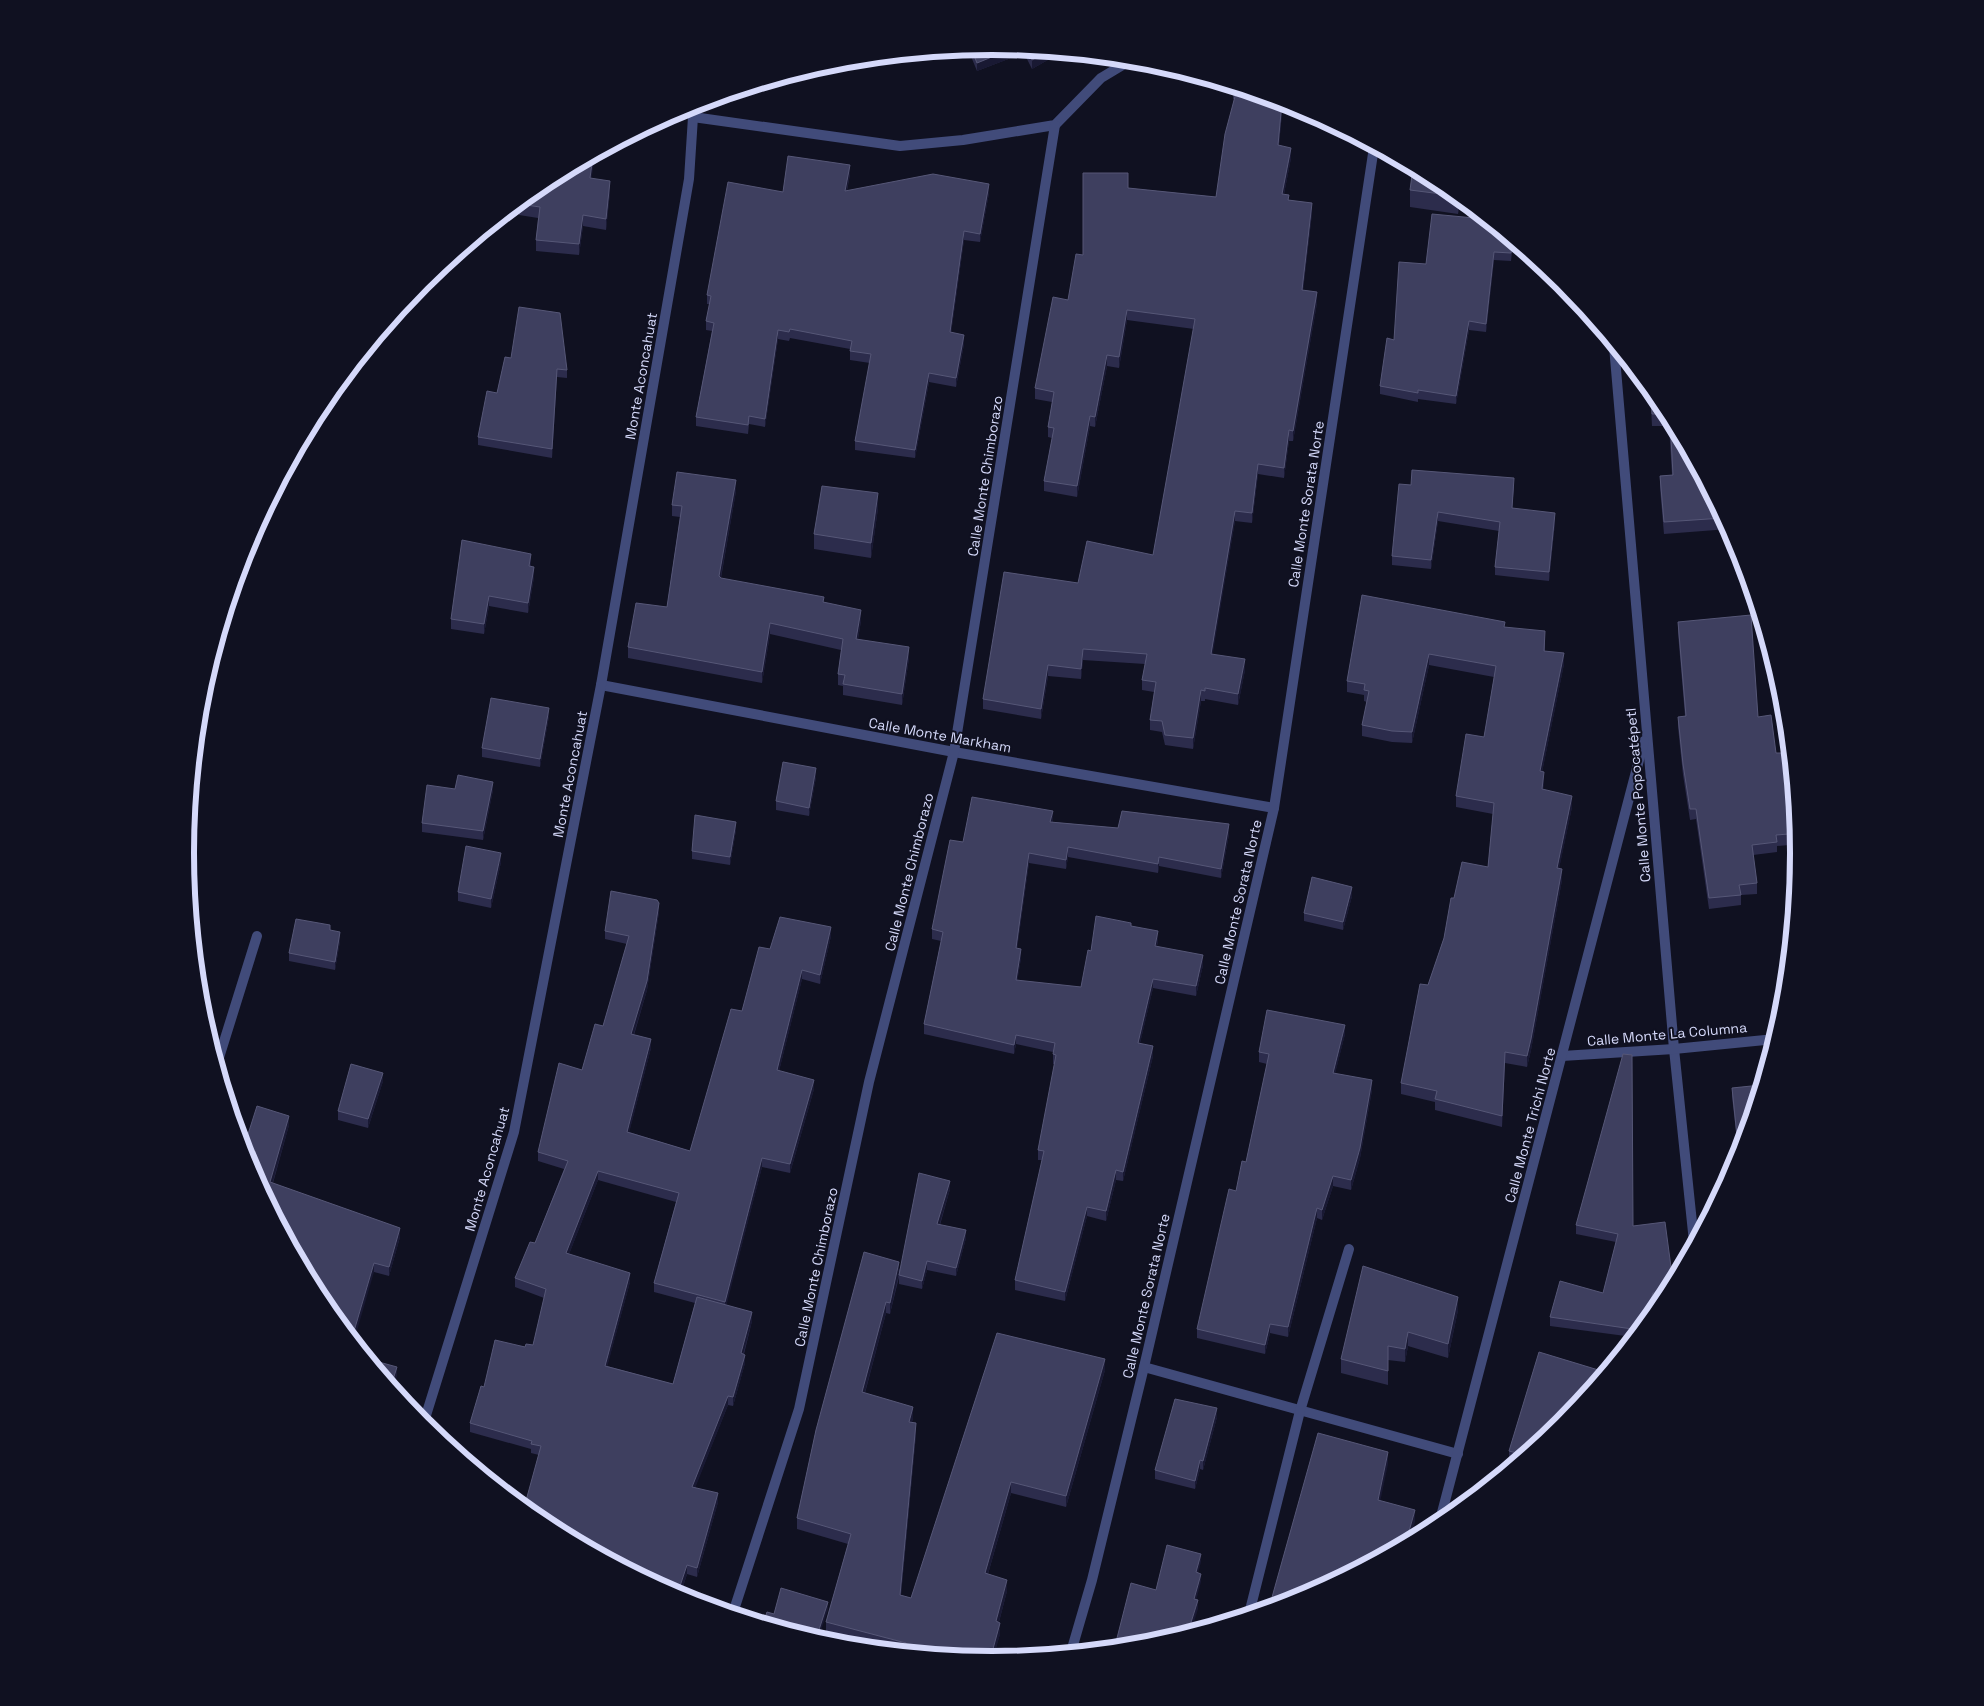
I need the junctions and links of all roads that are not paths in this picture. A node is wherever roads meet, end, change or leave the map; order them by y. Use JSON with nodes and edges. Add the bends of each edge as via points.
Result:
{"nodes":[{"id":1,"x":1121,"y":66,"type":"edge"},
{"id":2,"x":1055,"y":125,"type":"junction"},
{"id":3,"x":1373,"y":152,"type":"edge"},
{"id":4,"x":1615,"y":355,"type":"edge"},
{"id":5,"x":601,"y":685,"type":"junction"},
{"id":6,"x":1647,"y":733,"type":"junction"},
{"id":7,"x":954,"y":752,"type":"junction"},
{"id":8,"x":1274,"y":808,"type":"junction"},
{"id":9,"x":257,"y":936,"type":"dead end"},
{"id":10,"x":1768,"y":1040,"type":"edge"},
{"id":11,"x":1674,"y":1048,"type":"junction"},
{"id":12,"x":220,"y":1055,"type":"edge"},
{"id":13,"x":1562,"y":1056,"type":"junction"},
{"id":14,"x":1693,"y":1233,"type":"edge"},
{"id":15,"x":1349,"y":1249,"type":"dead end"},
{"id":16,"x":1144,"y":1367,"type":"junction"},
{"id":17,"x":1300,"y":1411,"type":"junction"},
{"id":18,"x":426,"y":1415,"type":"edge"},
{"id":19,"x":1458,"y":1454,"type":"junction"},
{"id":20,"x":1442,"y":1512,"type":"edge"},
{"id":21,"x":1250,"y":1608,"type":"edge"},
{"id":22,"x":735,"y":1609,"type":"edge"},
{"id":23,"x":1073,"y":1646,"type":"edge"}],
"edges":[{"from":1,"to":2,"type":"street","via":[[1101,78]]},
{"from":2,"to":5,"type":"street","name":"Monte Aconcahuat","via":[[963,140],[900,146],[693,117],[689,179]]},
{"from":2,"to":7,"type":"street","name":"Calle Monte Chimborazo"},
{"from":3,"to":8,"type":"street","name":"Calle Monte Sorata Norte"},
{"from":4,"to":6,"type":"street","name":"Calle Monte Popocatépetl"},
{"from":5,"to":7,"type":"street","name":"Calle Monte Markham"},
{"from":5,"to":18,"type":"street","name":"Monte Aconcahuat","via":[[514,1132]]},
{"from":6,"to":11,"type":"street","name":"Calle Monte Popocatépetl"},
{"from":6,"to":13,"type":"street","name":"Calle Monte Trichi Norte"},
{"from":7,"to":8,"type":"street","name":"Calle Monte Markham"},
{"from":7,"to":22,"type":"street","name":"Calle Monte Chimborazo","via":[[869,1082],[799,1409]]},
{"from":8,"to":16,"type":"street","name":"Calle Monte Sorata Norte"},
{"from":9,"to":12,"type":"street"},
{"from":10,"to":11,"type":"street","name":"Calle Monte La Columna"},
{"from":11,"to":13,"type":"street","name":"Calle Monte La Columna"},
{"from":11,"to":14,"type":"street","name":"Calle Monte Popocatépetl"},
{"from":13,"to":19,"type":"street","name":"Calle Monte Trichi Norte"},
{"from":15,"to":17,"type":"street"},
{"from":16,"to":17,"type":"street"},
{"from":16,"to":23,"type":"street","name":"Calle Monte Sorata Norte"},
{"from":17,"to":19,"type":"street"},
{"from":17,"to":21,"type":"street"},
{"from":19,"to":20,"type":"street","name":"Calle Monte Trichi Norte"}]}
